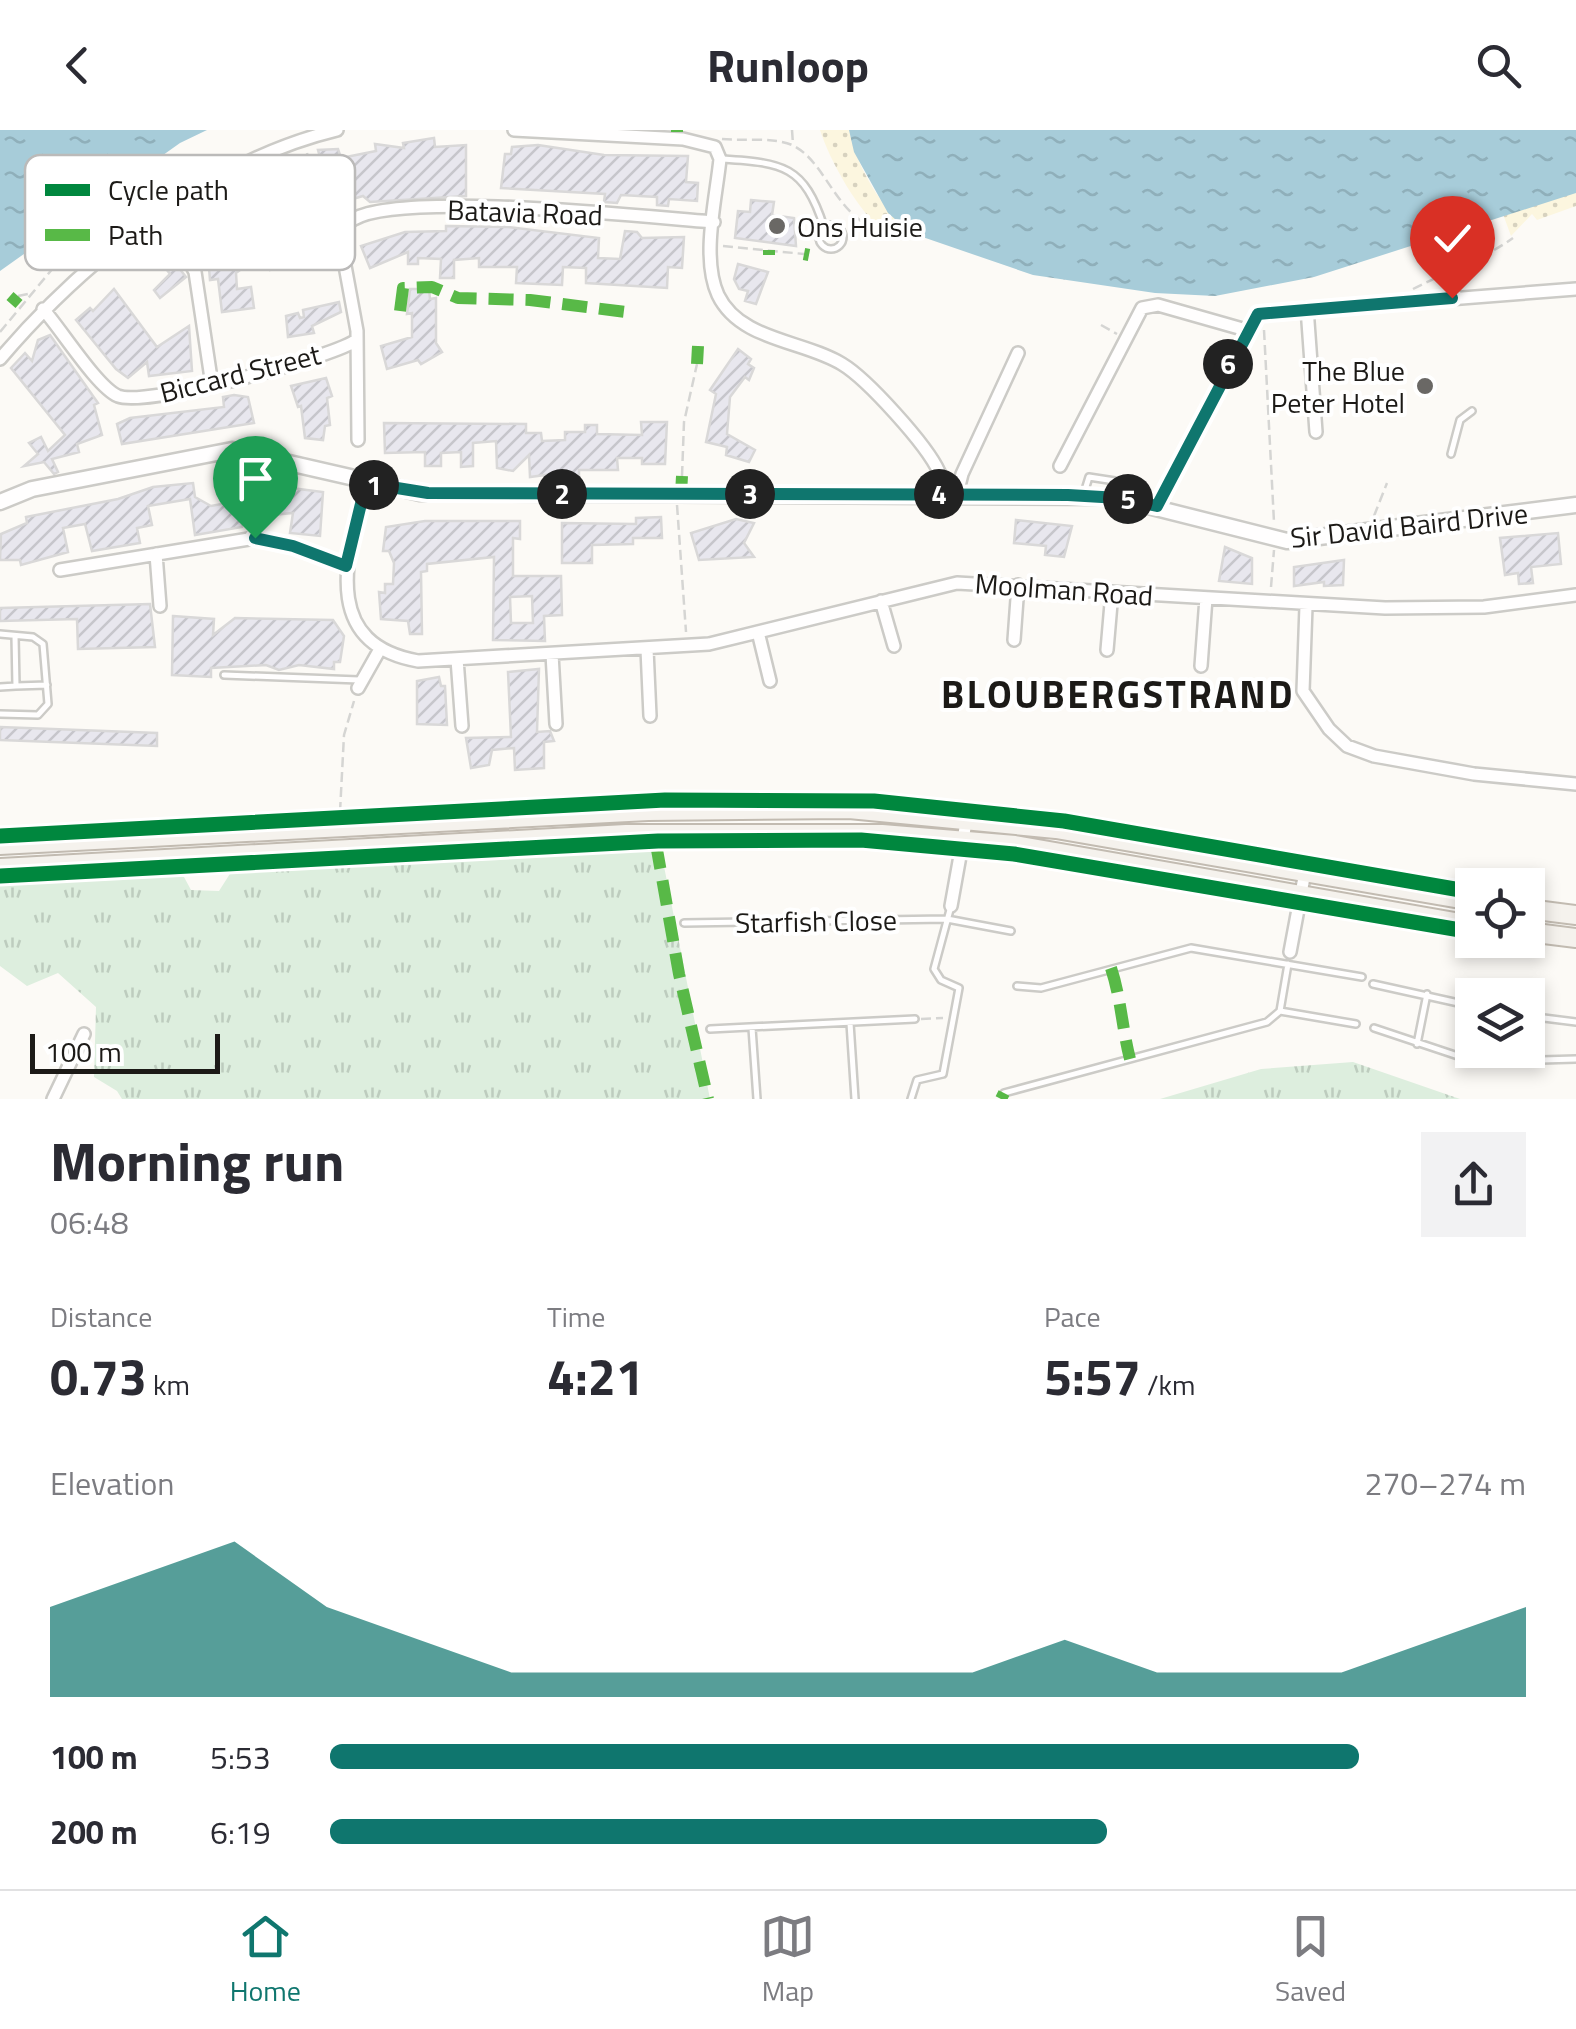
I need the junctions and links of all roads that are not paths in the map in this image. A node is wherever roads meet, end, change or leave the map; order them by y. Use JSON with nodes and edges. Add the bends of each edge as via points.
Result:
{"nodes":[{"id":1,"x":337,"y":130,"type":"edge"},
{"id":2,"x":514,"y":130,"type":"edge"},
{"id":3,"x":267,"y":155,"type":"edge"},
{"id":4,"x":720,"y":159,"type":"junction"},
{"id":5,"x":355,"y":218,"type":"edge"},
{"id":6,"x":714,"y":222,"type":"junction"},
{"id":7,"x":824,"y":227,"type":"junction"},
{"id":8,"x":86,"y":270,"type":"edge"},
{"id":9,"x":194,"y":270,"type":"edge"},
{"id":10,"x":345,"y":270,"type":"edge"},
{"id":11,"x":1576,"y":289,"type":"edge"},
{"id":12,"x":1307,"y":308,"type":"junction"},
{"id":13,"x":44,"y":309,"type":"junction"},
{"id":14,"x":1246,"y":330,"type":"junction"},
{"id":15,"x":355,"y":341,"type":"junction"},
{"id":16,"x":1018,"y":353,"type":"dead end"},
{"id":17,"x":0,"y":359,"type":"edge"},
{"id":18,"x":212,"y":385,"type":"junction"},
{"id":19,"x":1472,"y":411,"type":"dead end"},
{"id":20,"x":1316,"y":432,"type":"dead end"},
{"id":21,"x":358,"y":440,"type":"dead end"},
{"id":22,"x":1451,"y":454,"type":"dead end"},
{"id":23,"x":1060,"y":466,"type":"dead end"},
{"id":24,"x":1115,"y":481,"type":"dead end"},
{"id":25,"x":366,"y":483,"type":"junction"},
{"id":26,"x":949,"y":494,"type":"junction"},
{"id":27,"x":1084,"y":496,"type":"junction"},
{"id":28,"x":0,"y":502,"type":"edge"},
{"id":29,"x":1576,"y":505,"type":"edge"},
{"id":30,"x":1157,"y":506,"type":"junction"},
{"id":31,"x":156,"y":554,"type":"junction"},
{"id":32,"x":346,"y":566,"type":"junction"},
{"id":33,"x":60,"y":570,"type":"dead end"},
{"id":34,"x":1018,"y":585,"type":"junction"},
{"id":35,"x":1112,"y":592,"type":"junction"},
{"id":36,"x":1576,"y":595,"type":"edge"},
{"id":37,"x":1206,"y":598,"type":"junction"},
{"id":38,"x":881,"y":601,"type":"junction"},
{"id":39,"x":160,"y":606,"type":"dead end"},
{"id":40,"x":1306,"y":606,"type":"junction"},
{"id":41,"x":758,"y":632,"type":"junction"},
{"id":42,"x":0,"y":634,"type":"edge"},
{"id":43,"x":15,"y":636,"type":"junction"},
{"id":44,"x":1014,"y":640,"type":"dead end"},
{"id":45,"x":894,"y":646,"type":"dead end"},
{"id":46,"x":380,"y":649,"type":"junction"},
{"id":47,"x":648,"y":649,"type":"junction"},
{"id":48,"x":1107,"y":650,"type":"dead end"},
{"id":49,"x":552,"y":654,"type":"junction"},
{"id":50,"x":457,"y":659,"type":"junction"},
{"id":51,"x":1201,"y":666,"type":"dead end"},
{"id":52,"x":224,"y":675,"type":"dead end"},
{"id":53,"x":770,"y":682,"type":"dead end"},
{"id":54,"x":360,"y":684,"type":"joint"},
{"id":55,"x":47,"y":685,"type":"junction"},
{"id":56,"x":0,"y":686,"type":"edge"},
{"id":57,"x":16,"y":686,"type":"junction"},
{"id":58,"x":0,"y":714,"type":"edge"},
{"id":59,"x":650,"y":716,"type":"dead end"},
{"id":60,"x":556,"y":724,"type":"dead end"},
{"id":61,"x":462,"y":726,"type":"dead end"},
{"id":62,"x":1576,"y":784,"type":"edge"},
{"id":63,"x":625,"y":812,"type":"junction"},
{"id":64,"x":968,"y":817,"type":"junction"},
{"id":65,"x":206,"y":834,"type":"junction"},
{"id":66,"x":626,"y":834,"type":"junction"},
{"id":67,"x":964,"y":841,"type":"junction"},
{"id":68,"x":0,"y":845,"type":"edge"},
{"id":69,"x":207,"y":857,"type":"junction"},
{"id":70,"x":0,"y":868,"type":"edge"},
{"id":71,"x":1305,"y":872,"type":"junction"},
{"id":72,"x":1301,"y":895,"type":"junction"},
{"id":73,"x":1455,"y":898,"type":"edge"},
{"id":74,"x":1545,"y":911,"type":"edge"},
{"id":75,"x":949,"y":912,"type":"junction"},
{"id":76,"x":1576,"y":915,"type":"edge"},
{"id":77,"x":1455,"y":921,"type":"edge"},
{"id":78,"x":684,"y":923,"type":"dead end"},
{"id":79,"x":1012,"y":931,"type":"dead end"},
{"id":80,"x":1545,"y":934,"type":"edge"},
{"id":81,"x":1576,"y":938,"type":"edge"},
{"id":82,"x":1289,"y":958,"type":"junction"},
{"id":83,"x":1362,"y":977,"type":"dead end"},
{"id":84,"x":1373,"y":984,"type":"dead end"},
{"id":85,"x":1016,"y":986,"type":"dead end"},
{"id":86,"x":1427,"y":994,"type":"junction"},
{"id":87,"x":1455,"y":1001,"type":"edge"},
{"id":88,"x":1280,"y":1011,"type":"junction"},
{"id":89,"x":1545,"y":1018,"type":"edge"},
{"id":90,"x":915,"y":1019,"type":"road end"},
{"id":91,"x":1576,"y":1022,"type":"edge"},
{"id":92,"x":850,"y":1023,"type":"junction"},
{"id":93,"x":1356,"y":1024,"type":"dead end"},
{"id":94,"x":752,"y":1028,"type":"junction"},
{"id":95,"x":1374,"y":1028,"type":"dead end"},
{"id":96,"x":710,"y":1029,"type":"dead end"},
{"id":97,"x":84,"y":1034,"type":"dead end"},
{"id":98,"x":1417,"y":1044,"type":"junction"},
{"id":99,"x":1576,"y":1059,"type":"edge"},
{"id":100,"x":1004,"y":1093,"type":"dead end"},
{"id":101,"x":53,"y":1099,"type":"edge"},
{"id":102,"x":756,"y":1099,"type":"edge"},
{"id":103,"x":854,"y":1099,"type":"edge"},
{"id":104,"x":911,"y":1099,"type":"edge"}],
"edges":[{"from":1,"to":3,"type":"street"},
{"from":2,"to":4,"type":"street","via":[[694,140],[715,147]]},
{"from":4,"to":6,"type":"street"},
{"from":4,"to":7,"type":"lane","via":[[790,169]]},
{"from":5,"to":6,"type":"street","name":"Batavia Road","via":[[479,208]]},
{"from":6,"to":26,"type":"street","via":[[713,278],[731,314],[843,364],[930,457]]},
{"from":7,"to":7,"type":"lane","via":[[840,229],[843,240],[836,248],[820,243]]},
{"from":8,"to":13,"type":"street"},
{"from":9,"to":18,"type":"street"},
{"from":10,"to":15,"type":"street","name":"Batavia Road"},
{"from":11,"to":12,"type":"street"},
{"from":12,"to":14,"type":"street","via":[[1264,312]]},
{"from":12,"to":20,"type":"street"},
{"from":13,"to":17,"type":"street"},
{"from":13,"to":18,"type":"street","name":"Biccard Street","via":[[114,394],[133,398]]},
{"from":14,"to":23,"type":"street","via":[[1158,305],[1142,308]]},
{"from":14,"to":30,"type":"street"},
{"from":15,"to":18,"type":"street","name":"Biccard Street"},
{"from":15,"to":21,"type":"street"},
{"from":16,"to":26,"type":"street"},
{"from":19,"to":22,"type":"lane","via":[[1460,420]]},
{"from":24,"to":27,"type":"lane","via":[[1089,478]]},
{"from":25,"to":26,"type":"street","name":"Sir David Baird Drive","via":[[420,493]]},
{"from":25,"to":28,"type":"street","name":"Sir David Baird Drive","via":[[225,450],[32,489]]},
{"from":25,"to":32,"type":"street"},
{"from":26,"to":27,"type":"street","name":"Sir David Baird Drive"},
{"from":27,"to":30,"type":"street","name":"Sir David Baird Drive"},
{"from":29,"to":30,"type":"street","name":"Sir David Baird Drive","via":[[1299,541]]},
{"from":31,"to":32,"type":"street","via":[[255,538]]},
{"from":31,"to":33,"type":"street"},
{"from":31,"to":39,"type":"street"},
{"from":32,"to":46,"type":"street","via":[[352,610]]},
{"from":34,"to":35,"type":"street","name":"Moolman Road"},
{"from":34,"to":38,"type":"street","name":"Moolman Road","via":[[958,582]]},
{"from":34,"to":44,"type":"street"},
{"from":35,"to":37,"type":"street","name":"Moolman Road"},
{"from":35,"to":48,"type":"street"},
{"from":36,"to":40,"type":"street","name":"Moolman Road","via":[[1458,608]]},
{"from":37,"to":40,"type":"street","name":"Moolman Road"},
{"from":37,"to":51,"type":"street"},
{"from":38,"to":41,"type":"street","name":"Moolman Road"},
{"from":38,"to":45,"type":"street"},
{"from":40,"to":62,"type":"street","via":[[1300,681],[1335,737],[1374,756]]},
{"from":41,"to":47,"type":"street","name":"Moolman Road"},
{"from":41,"to":53,"type":"street"},
{"from":42,"to":43,"type":"lane"},
{"from":43,"to":55,"type":"lane","via":[[43,644]]},
{"from":43,"to":57,"type":"lane"},
{"from":46,"to":50,"type":"street","name":"Moolman Road","via":[[418,661]]},
{"from":46,"to":54,"type":"street"},
{"from":47,"to":49,"type":"street","name":"Moolman Road"},
{"from":47,"to":59,"type":"street"},
{"from":49,"to":50,"type":"street","name":"Moolman Road"},
{"from":49,"to":60,"type":"street"},
{"from":50,"to":61,"type":"street"},
{"from":52,"to":54,"type":"lane"},
{"from":55,"to":57,"type":"lane"},
{"from":55,"to":58,"type":"lane","via":[[43,712]]},
{"from":56,"to":57,"type":"lane"},
{"from":63,"to":64,"type":"main road","via":[[799,808]]},
{"from":63,"to":65,"type":"main road"},
{"from":63,"to":66,"type":"main road"},
{"from":64,"to":67,"type":"street"},
{"from":64,"to":71,"type":"main road"},
{"from":65,"to":68,"type":"main road"},
{"from":65,"to":69,"type":"main road"},
{"from":66,"to":67,"type":"main road","via":[[798,831]]},
{"from":66,"to":69,"type":"main road"},
{"from":67,"to":72,"type":"main road"},
{"from":67,"to":75,"type":"street"},
{"from":69,"to":70,"type":"main road"},
{"from":71,"to":72,"type":"street"},
{"from":71,"to":73,"type":"main road"},
{"from":72,"to":77,"type":"main road"},
{"from":72,"to":82,"type":"street"},
{"from":74,"to":76,"type":"main road"},
{"from":75,"to":78,"type":"lane","name":"Starfish Close"},
{"from":75,"to":79,"type":"lane","name":"Starfish Close"},
{"from":75,"to":104,"type":"lane","via":[[934,968],[938,978],[959,988],[943,1074],[917,1080]]},
{"from":80,"to":81,"type":"main road"},
{"from":82,"to":83,"type":"lane"},
{"from":82,"to":85,"type":"lane","via":[[1178,948],[1050,986]]},
{"from":82,"to":88,"type":"lane"},
{"from":84,"to":86,"type":"lane"},
{"from":86,"to":87,"type":"lane"},
{"from":86,"to":98,"type":"lane"},
{"from":88,"to":93,"type":"lane"},
{"from":88,"to":100,"type":"lane","via":[[1267,1022]]},
{"from":89,"to":91,"type":"lane"},
{"from":90,"to":92,"type":"lane"},
{"from":92,"to":94,"type":"lane"},
{"from":92,"to":103,"type":"lane"},
{"from":94,"to":96,"type":"lane"},
{"from":94,"to":102,"type":"lane"},
{"from":95,"to":98,"type":"lane"},
{"from":97,"to":101,"type":"street"},
{"from":98,"to":99,"type":"lane","via":[[1476,1062]]}]}
